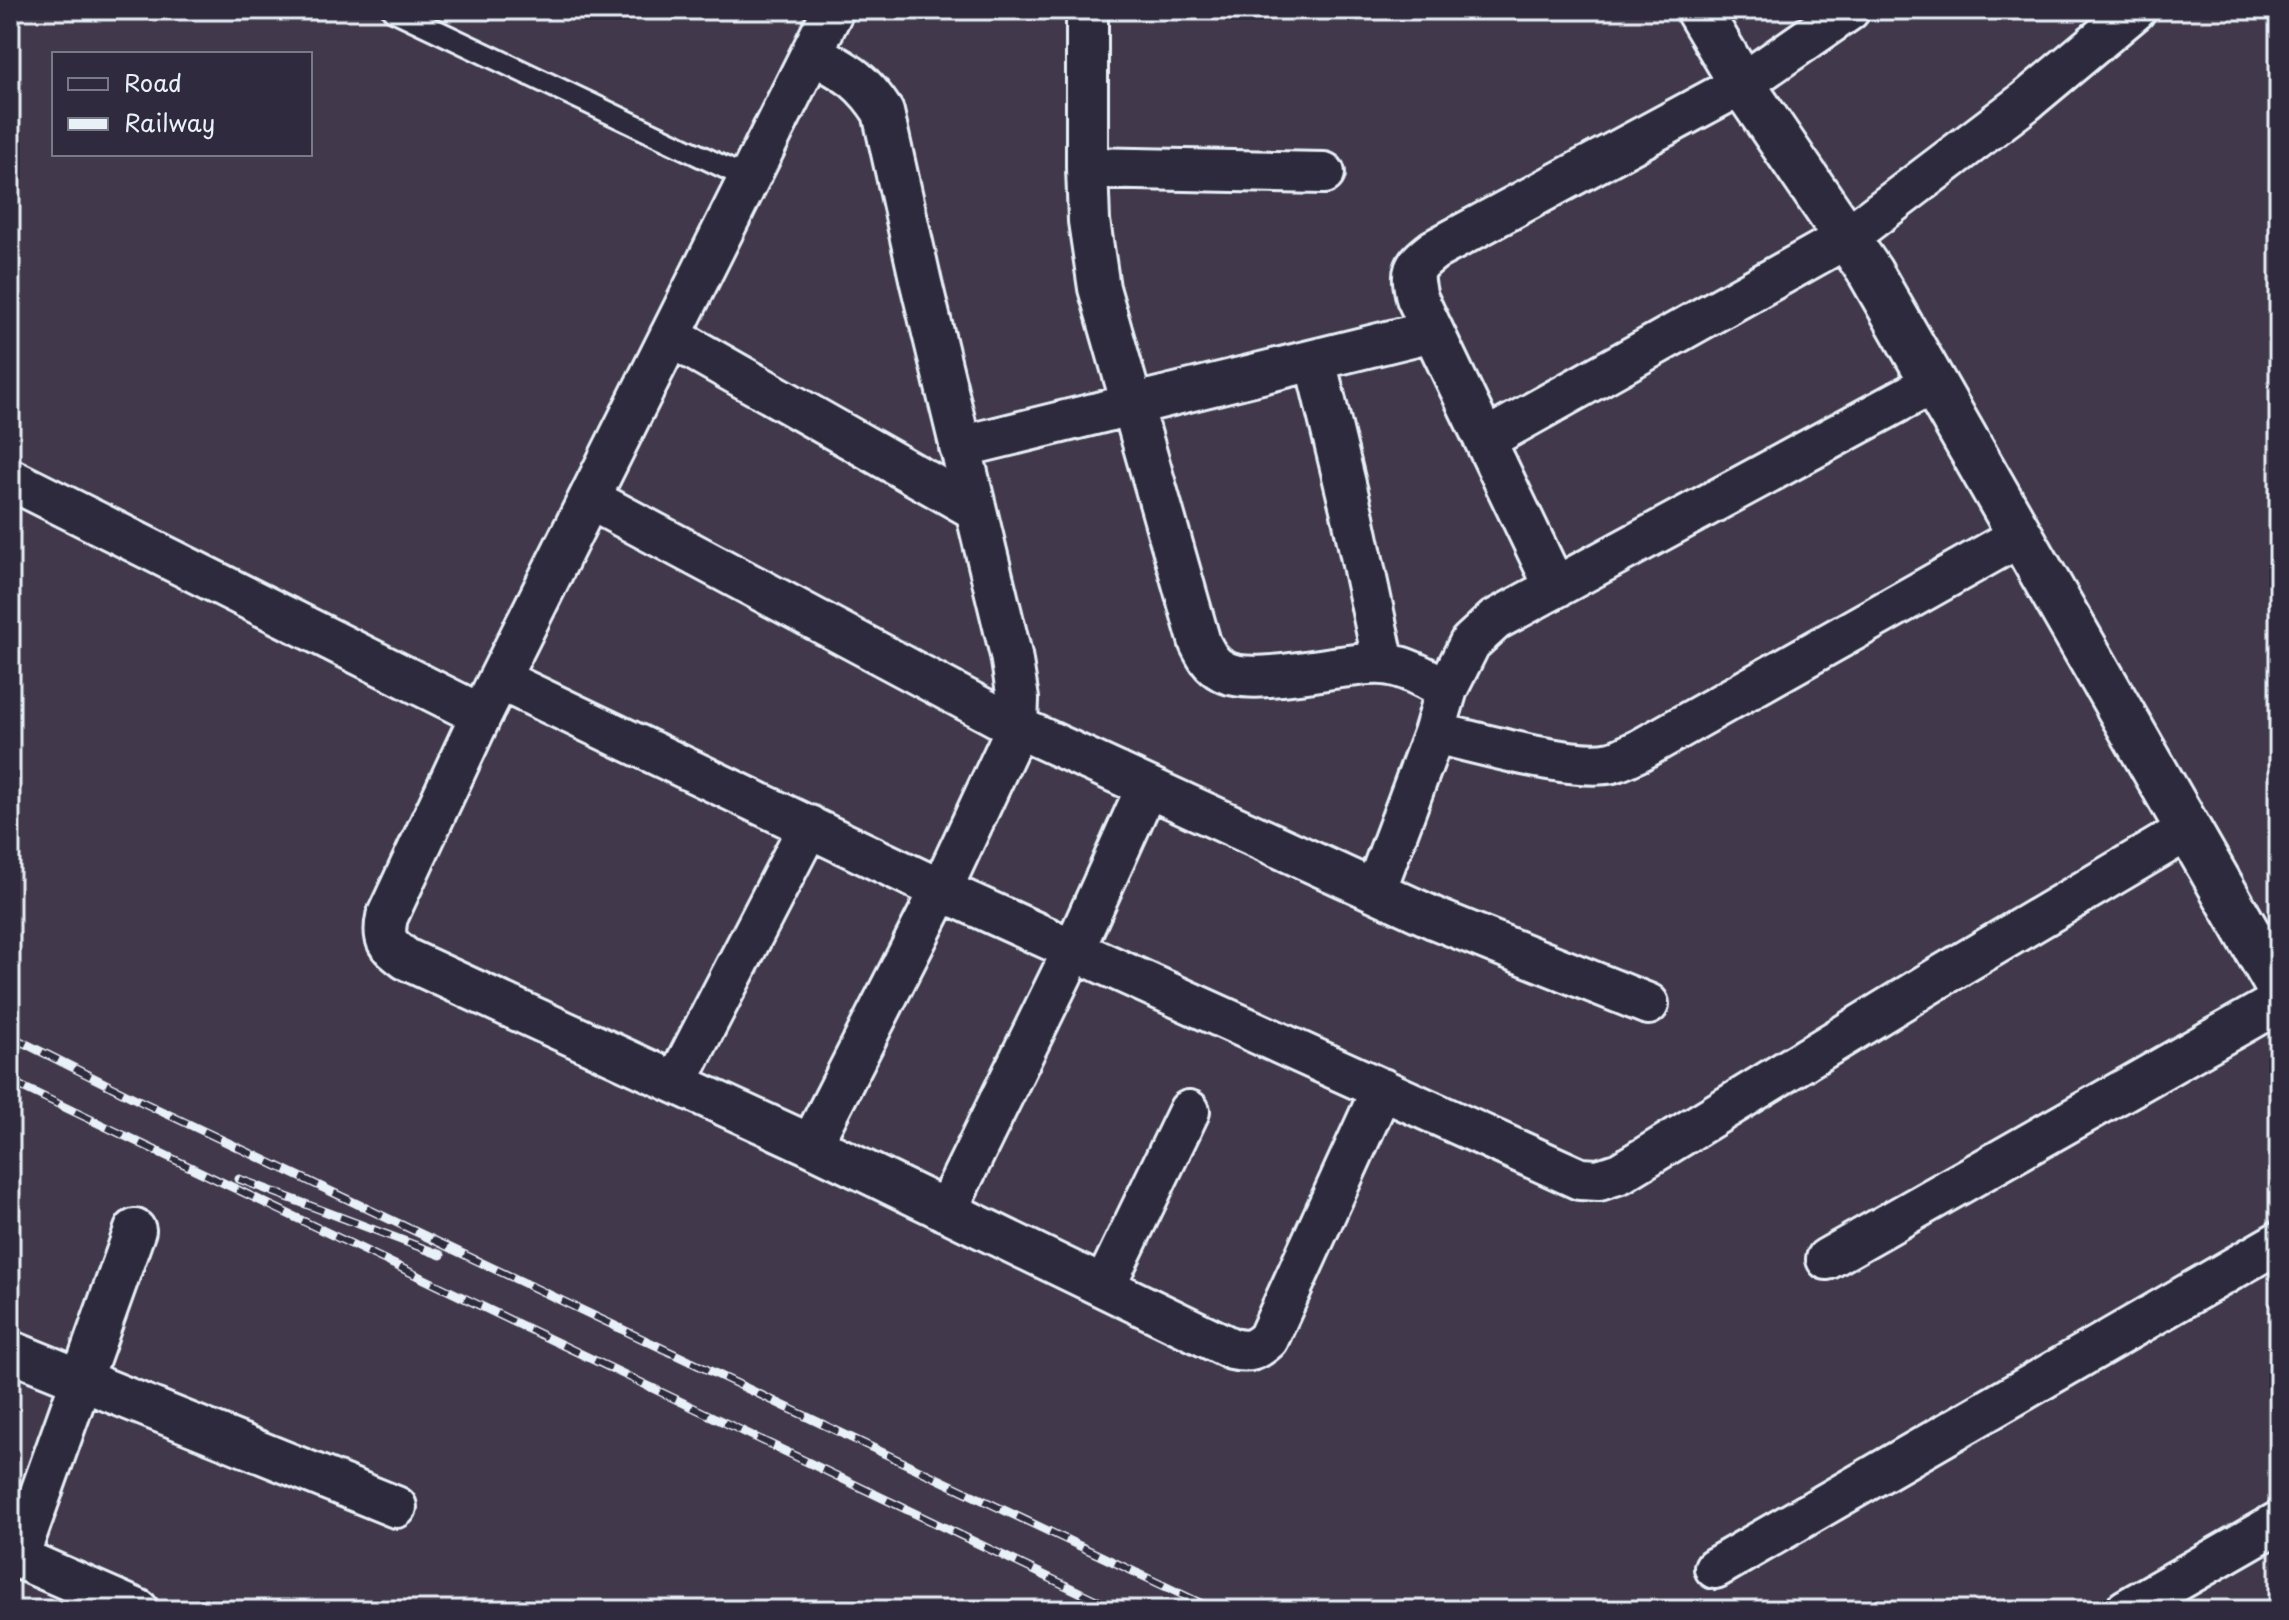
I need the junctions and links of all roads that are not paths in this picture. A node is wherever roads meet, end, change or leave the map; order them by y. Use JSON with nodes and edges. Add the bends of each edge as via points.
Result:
{"nodes":[{"id":1,"x":393,"y":10,"type":"edge"},
{"id":2,"x":833,"y":10,"type":"edge"},
{"id":3,"x":1087,"y":10,"type":"edge"},
{"id":4,"x":1698,"y":10,"type":"edge"},
{"id":5,"x":1849,"y":10,"type":"edge"},
{"id":6,"x":2135,"y":10,"type":"edge"},
{"id":7,"x":812,"y":53,"type":"junction"},
{"id":8,"x":1742,"y":84,"type":"junction"},
{"id":9,"x":1087,"y":168,"type":"junction"},
{"id":10,"x":1324,"y":173,"type":"dead end"},
{"id":11,"x":749,"y":179,"type":"junction"},
{"id":12,"x":1846,"y":238,"type":"junction"},
{"id":13,"x":1432,"y":331,"type":"junction"},
{"id":14,"x":670,"y":336,"type":"junction"},
{"id":15,"x":1315,"y":360,"type":"junction"},
{"id":16,"x":1933,"y":383,"type":"junction"},
{"id":17,"x":1133,"y":404,"type":"junction"},
{"id":18,"x":1485,"y":440,"type":"junction"},
{"id":19,"x":960,"y":447,"type":"junction"},
{"id":20,"x":10,"y":479,"type":"edge"},
{"id":21,"x":590,"y":499,"type":"junction"},
{"id":22,"x":975,"y":509,"type":"junction"},
{"id":23,"x":2020,"y":536,"type":"junction"},
{"id":24,"x":1555,"y":587,"type":"junction"},
{"id":25,"x":1384,"y":664,"type":"junction"},
{"id":26,"x":499,"y":679,"type":"junction"},
{"id":27,"x":1447,"y":689,"type":"junction"},
{"id":28,"x":481,"y":715,"type":"junction"},
{"id":29,"x":1017,"y":727,"type":"junction"},
{"id":30,"x":1434,"y":733,"type":"junction"},
{"id":31,"x":1147,"y":787,"type":"junction"},
{"id":32,"x":809,"y":826,"type":"junction"},
{"id":33,"x":2188,"y":830,"type":"junction"},
{"id":34,"x":941,"y":890,"type":"junction"},
{"id":35,"x":1375,"y":891,"type":"junction"},
{"id":36,"x":1074,"y":949,"type":"junction"},
{"id":37,"x":2279,"y":988,"type":"edge"},
{"id":38,"x":2279,"y":1002,"type":"edge"},
{"id":39,"x":1648,"y":1004,"type":"dead end"},
{"id":40,"x":676,"y":1083,"type":"junction"},
{"id":41,"x":1382,"y":1089,"type":"junction"},
{"id":42,"x":1189,"y":1111,"type":"dead end"},
{"id":43,"x":811,"y":1145,"type":"junction"},
{"id":44,"x":946,"y":1211,"type":"junction"},
{"id":45,"x":135,"y":1230,"type":"dead end"},
{"id":46,"x":2279,"y":1242,"type":"edge"},
{"id":47,"x":1827,"y":1259,"type":"dead end"},
{"id":48,"x":1104,"y":1287,"type":"junction"},
{"id":49,"x":10,"y":1351,"type":"edge"},
{"id":50,"x":80,"y":1380,"type":"junction"},
{"id":51,"x":396,"y":1507,"type":"dead end"},
{"id":52,"x":2279,"y":1522,"type":"edge"},
{"id":53,"x":14,"y":1555,"type":"edge"},
{"id":54,"x":1715,"y":1568,"type":"dead end"},
{"id":55,"x":138,"y":1610,"type":"edge"},
{"id":56,"x":2126,"y":1610,"type":"edge"}],
"edges":[{"from":1,"to":11,"type":"lane"},
{"from":2,"to":7,"type":"street"},
{"from":3,"to":9,"type":"street"},
{"from":4,"to":8,"type":"street"},
{"from":5,"to":8,"type":"street"},
{"from":6,"to":12,"type":"street","via":[[2025,102]]},
{"from":7,"to":11,"type":"street"},
{"from":7,"to":19,"type":"street","via":[[856,78],[883,112]]},
{"from":8,"to":12,"type":"street"},
{"from":8,"to":13,"type":"street","via":[[1417,263],[1415,288]]},
{"from":9,"to":10,"type":"street"},
{"from":9,"to":17,"type":"street","via":[[1099,288]]},
{"from":11,"to":14,"type":"street"},
{"from":12,"to":16,"type":"street"},
{"from":12,"to":18,"type":"street"},
{"from":13,"to":15,"type":"street"},
{"from":13,"to":18,"type":"street"},
{"from":14,"to":21,"type":"street"},
{"from":14,"to":22,"type":"street"},
{"from":15,"to":17,"type":"street"},
{"from":15,"to":25,"type":"street"},
{"from":16,"to":23,"type":"street"},
{"from":16,"to":24,"type":"street"},
{"from":17,"to":19,"type":"street"},
{"from":17,"to":25,"type":"street","via":[[1200,643],[1210,662],[1225,673],[1250,677]]},
{"from":18,"to":24,"type":"street"},
{"from":19,"to":22,"type":"street"},
{"from":20,"to":28,"type":"street"},
{"from":21,"to":26,"type":"street"},
{"from":21,"to":29,"type":"street"},
{"from":22,"to":29,"type":"street","via":[[1011,655]]},
{"from":23,"to":30,"type":"street","via":[[1612,762],[1555,759]]},
{"from":23,"to":33,"type":"street"},
{"from":24,"to":27,"type":"street","via":[[1495,620],[1470,643]]},
{"from":25,"to":27,"type":"street"},
{"from":26,"to":28,"type":"street"},
{"from":26,"to":32,"type":"street"},
{"from":27,"to":30,"type":"street"},
{"from":28,"to":40,"type":"street","via":[[387,917],[384,933],[391,947],[406,959]]},
{"from":29,"to":31,"type":"street"},
{"from":29,"to":34,"type":"street"},
{"from":30,"to":35,"type":"street"},
{"from":31,"to":35,"type":"street"},
{"from":31,"to":36,"type":"street"},
{"from":32,"to":34,"type":"street"},
{"from":32,"to":40,"type":"street"},
{"from":33,"to":37,"type":"street"},
{"from":33,"to":41,"type":"street","via":[[1644,1159],[1599,1180],[1580,1179]]},
{"from":34,"to":36,"type":"street"},
{"from":34,"to":43,"type":"street"},
{"from":35,"to":39,"type":"street"},
{"from":36,"to":41,"type":"street"},
{"from":36,"to":44,"type":"street"},
{"from":38,"to":47,"type":"street"},
{"from":40,"to":43,"type":"street"},
{"from":41,"to":48,"type":"street","via":[[1268,1339],[1257,1349],[1232,1349]]},
{"from":42,"to":48,"type":"street"},
{"from":43,"to":44,"type":"street"},
{"from":44,"to":48,"type":"street"},
{"from":45,"to":50,"type":"street"},
{"from":46,"to":54,"type":"street"},
{"from":49,"to":50,"type":"street"},
{"from":50,"to":51,"type":"street"},
{"from":50,"to":53,"type":"street"},
{"from":52,"to":56,"type":"street"},
{"from":53,"to":55,"type":"street"}]}
